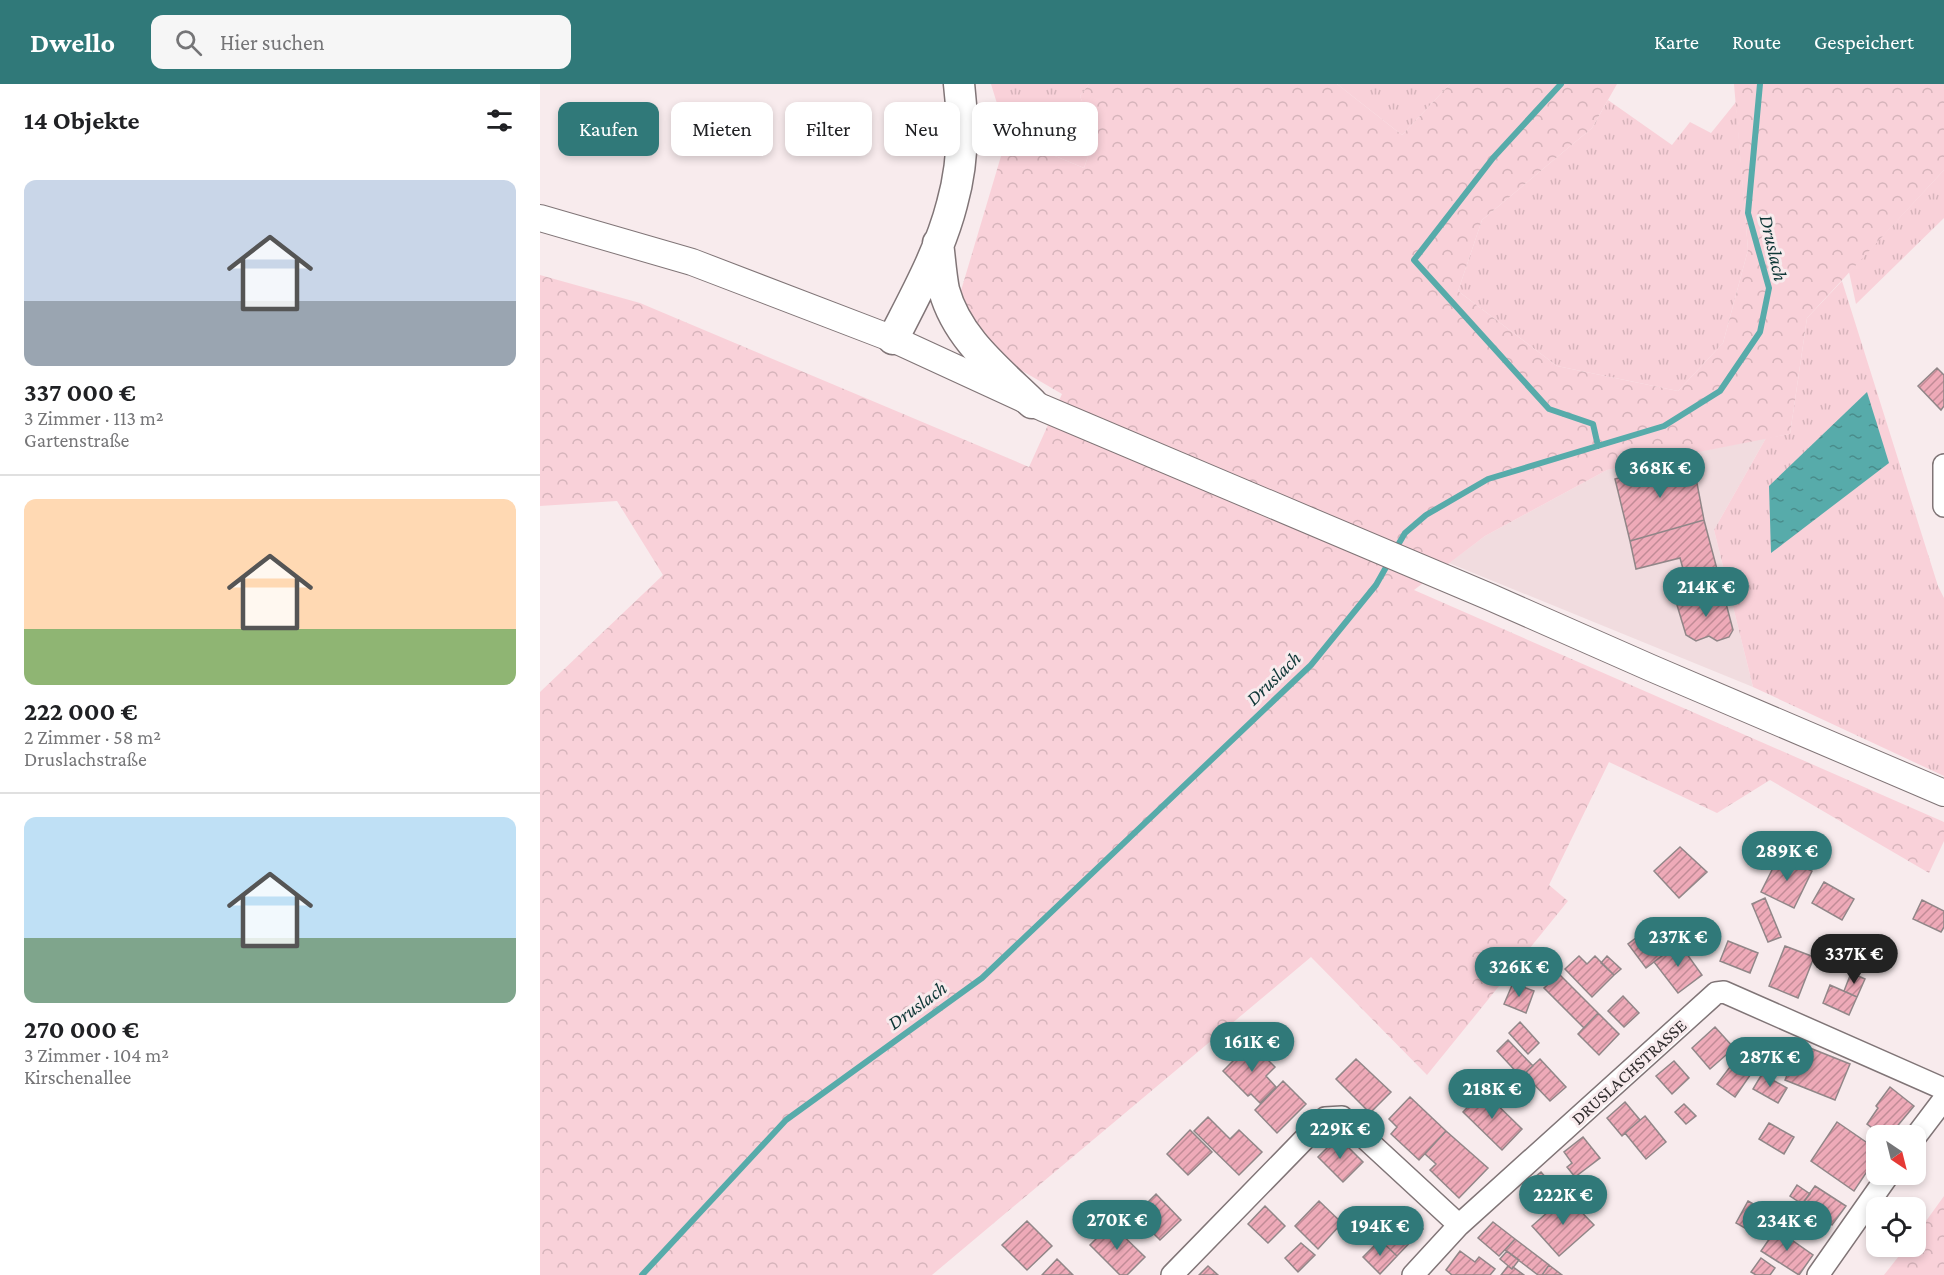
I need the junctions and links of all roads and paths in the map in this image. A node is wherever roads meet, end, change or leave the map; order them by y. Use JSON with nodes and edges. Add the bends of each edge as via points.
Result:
{"nodes":[{"id":1,"x":959,"y":84,"type":"edge"},
{"id":2,"x":540,"y":218,"type":"edge"},
{"id":3,"x":938,"y":243,"type":"junction"},
{"id":4,"x":893,"y":339,"type":"junction"},
{"id":5,"x":1032,"y":403,"type":"junction"},
{"id":6,"x":1944,"y":465,"type":"edge"},
{"id":7,"x":1944,"y":506,"type":"edge"},
{"id":8,"x":1944,"y":793,"type":"edge"},
{"id":9,"x":1944,"y":1089,"type":"edge"},
{"id":10,"x":1944,"y":1099,"type":"edge"},
{"id":11,"x":1924,"y":1125,"type":"edge"},
{"id":12,"x":1880,"y":1185,"type":"edge"},
{"id":13,"x":1459,"y":1225,"type":"junction"},
{"id":14,"x":1418,"y":1273,"type":"edge"},
{"id":15,"x":1172,"y":1275,"type":"edge"},
{"id":16,"x":1818,"y":1275,"type":"edge"}],
"edges":[{"from":1,"to":3,"type":"highway","via":[[959,163],[952,203]]},
{"from":2,"to":4,"type":"main road","via":[[692,262]]},
{"from":3,"to":4,"type":"highway"},
{"from":3,"to":5,"type":"highway","via":[[944,288],[963,332]]},
{"from":4,"to":5,"type":"main road"},
{"from":5,"to":8,"type":"main road"},
{"from":6,"to":7,"type":"street"},
{"from":9,"to":13,"type":"street","name":"DRUSLACHSTRASSE","via":[[1724,992],[1716,993]]},
{"from":10,"to":11,"type":"street"},
{"from":12,"to":16,"type":"street"},
{"from":13,"to":14,"type":"street","name":"DRUSLACHSTRASSE"},
{"from":13,"to":15,"type":"street","via":[[1342,1117],[1325,1118]]}]}
